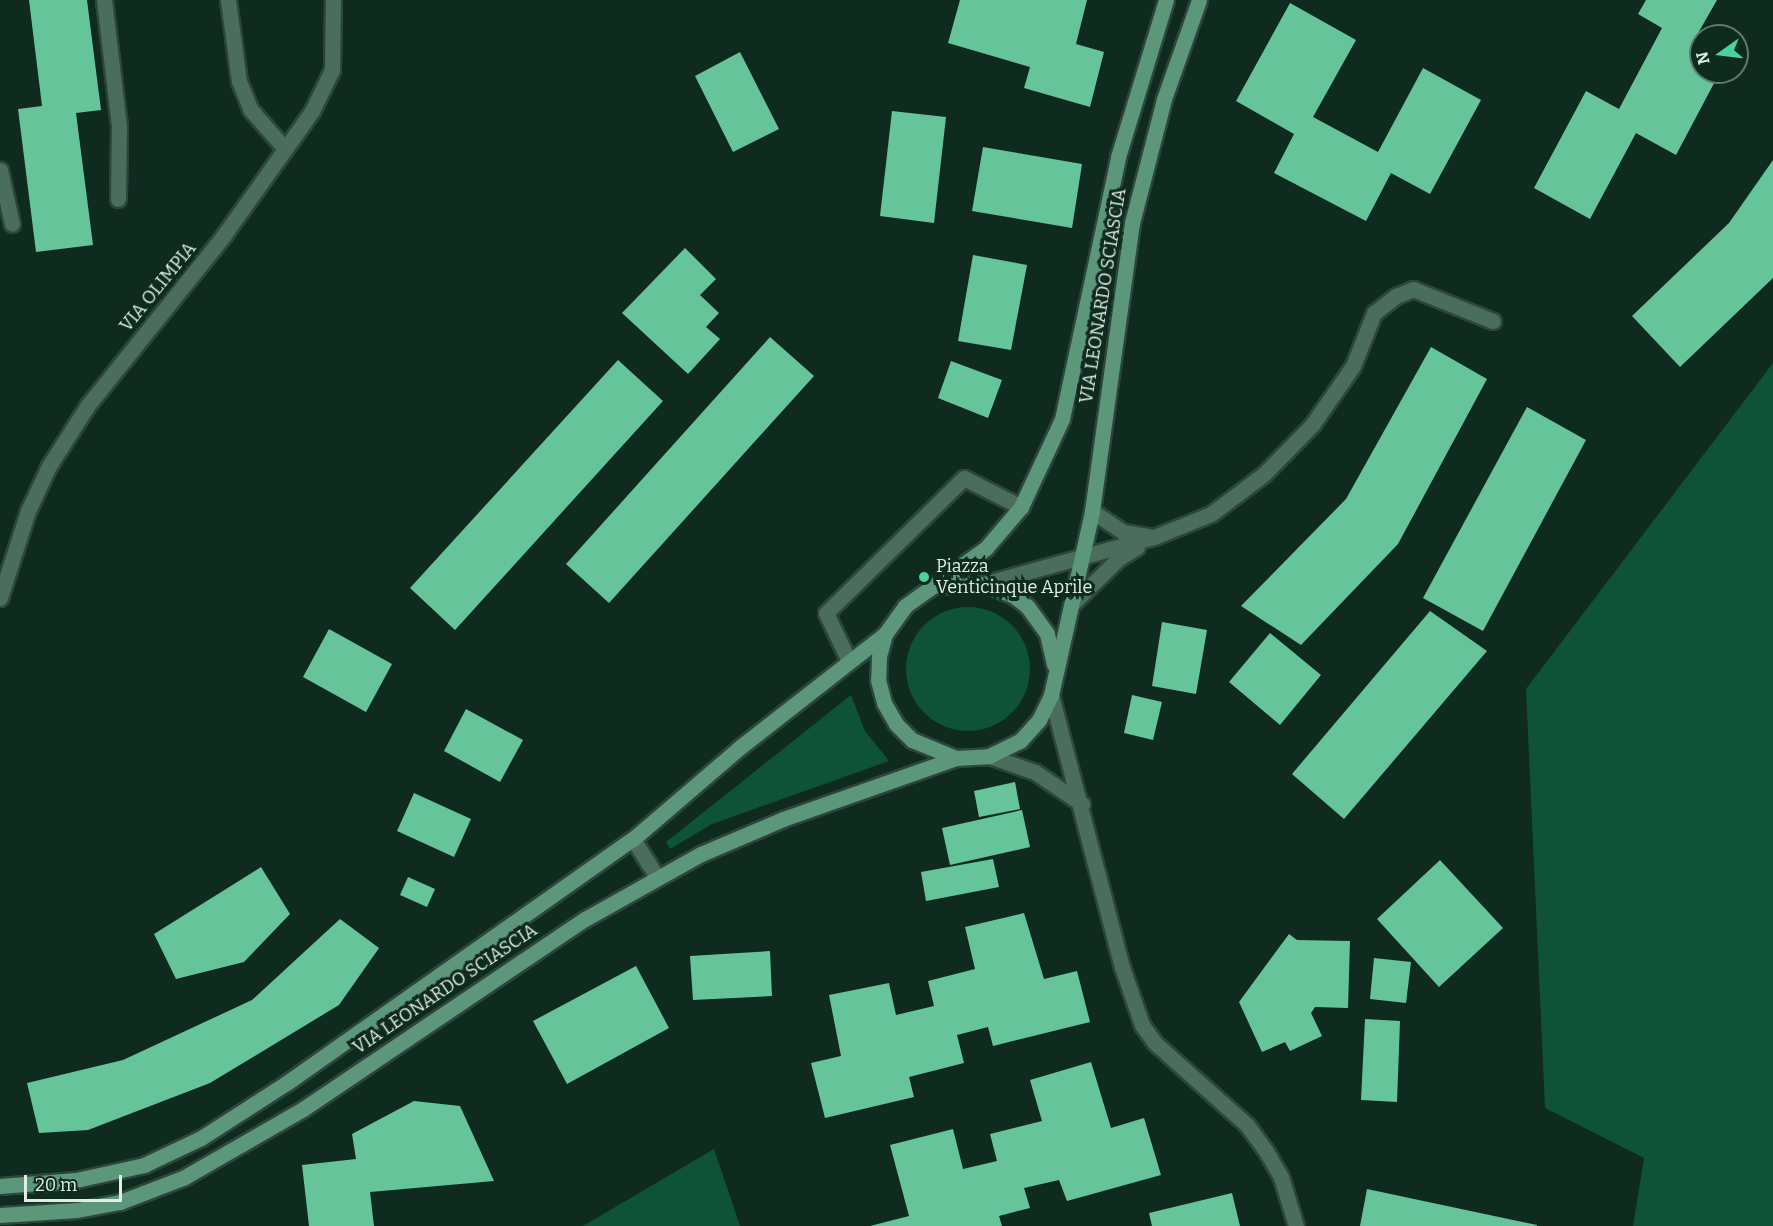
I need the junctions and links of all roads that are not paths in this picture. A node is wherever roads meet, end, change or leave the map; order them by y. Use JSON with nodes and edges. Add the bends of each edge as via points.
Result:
{"nodes":[{"id":1,"x":104,"y":0,"type":"edge"},
{"id":2,"x":228,"y":0,"type":"edge"},
{"id":3,"x":333,"y":0,"type":"edge"},
{"id":4,"x":1166,"y":0,"type":"edge"},
{"id":5,"x":1199,"y":0,"type":"edge"},
{"id":6,"x":285,"y":149,"type":"junction"},
{"id":7,"x":0,"y":170,"type":"edge"},
{"id":8,"x":118,"y":199,"type":"dead end"},
{"id":9,"x":12,"y":224,"type":"dead end"},
{"id":10,"x":1493,"y":321,"type":"dead end"},
{"id":11,"x":1024,"y":502,"type":"junction"},
{"id":12,"x":1092,"y":511,"type":"junction"},
{"id":13,"x":1154,"y":537,"type":"junction"},
{"id":14,"x":1081,"y":559,"type":"junction"},
{"id":15,"x":983,"y":584,"type":"junction"},
{"id":16,"x":934,"y":588,"type":"junction"},
{"id":17,"x":0,"y":598,"type":"edge"},
{"id":18,"x":1072,"y":604,"type":"junction"},
{"id":19,"x":885,"y":634,"type":"junction"},
{"id":20,"x":849,"y":661,"type":"junction"},
{"id":21,"x":1055,"y":667,"type":"junction"},
{"id":22,"x":1051,"y":695,"type":"junction"},
{"id":23,"x":989,"y":756,"type":"junction"},
{"id":24,"x":956,"y":758,"type":"junction"},
{"id":25,"x":1082,"y":804,"type":"junction"},
{"id":26,"x":633,"y":839,"type":"junction"},
{"id":27,"x":657,"y":877,"type":"junction"},
{"id":28,"x":0,"y":1186,"type":"edge"},
{"id":29,"x":0,"y":1215,"type":"edge"},
{"id":30,"x":1296,"y":1226,"type":"edge"}],
"edges":[{"from":1,"to":8,"type":"street","via":[[119,126]]},
{"from":2,"to":6,"type":"street","via":[[238,81],[251,110]]},
{"from":3,"to":6,"type":"street","name":"VIA OLIMPIA","via":[[332,70],[312,111]]},
{"from":4,"to":11,"type":"street","name":"VIA LEONARDO SCIASCIA","via":[[1118,157],[1062,419]]},
{"from":5,"to":12,"type":"street","name":"VIA LEONARDO SCIASCIA","via":[[1164,99],[1132,223]]},
{"from":6,"to":17,"type":"street","name":"VIA OLIMPIA","via":[[224,235],[88,405],[49,466],[28,511]]},
{"from":7,"to":9,"type":"street"},
{"from":10,"to":13,"type":"street","via":[[1413,290],[1396,296],[1374,313],[1353,366],[1312,425],[1264,474],[1211,514]]},
{"from":11,"to":16,"type":"street","name":"VIA LEONARDO SCIASCIA","via":[[986,548]]},
{"from":11,"to":20,"type":"street","via":[[964,478],[826,613]]},
{"from":12,"to":13,"type":"street","via":[[1123,532]]},
{"from":12,"to":14,"type":"street","name":"VIA LEONARDO SCIASCIA"},
{"from":13,"to":14,"type":"street"},
{"from":13,"to":18,"type":"street","via":[[1119,558]]},
{"from":14,"to":15,"type":"street"},
{"from":14,"to":18,"type":"street","name":"VIA LEONARDO SCIASCIA"},
{"from":15,"to":16,"type":"street","via":[[966,582]]},
{"from":15,"to":21,"type":"street","via":[[999,588],[1027,606],[1047,634]]},
{"from":16,"to":19,"type":"street","via":[[905,606]]},
{"from":18,"to":21,"type":"street","name":"VIA LEONARDO SCIASCIA"},
{"from":19,"to":20,"type":"street","name":"VIA LEONARDO SCIASCIA"},
{"from":19,"to":24,"type":"street","via":[[878,680],[890,713],[912,740]]},
{"from":20,"to":26,"type":"street","name":"VIA LEONARDO SCIASCIA"},
{"from":21,"to":22,"type":"street"},
{"from":22,"to":23,"type":"street","via":[[1039,720],[1020,741]]},
{"from":22,"to":25,"type":"street"},
{"from":23,"to":24,"type":"street"},
{"from":23,"to":25,"type":"street","via":[[1035,772]]},
{"from":24,"to":27,"type":"street","name":"VIA LEONARDO SCIASCIA","via":[[783,819]]},
{"from":25,"to":30,"type":"street","via":[[1122,967],[1142,1025],[1155,1043],[1247,1125],[1281,1177]]},
{"from":26,"to":27,"type":"street"},
{"from":26,"to":28,"type":"street","name":"VIA LEONARDO SCIASCIA","via":[[298,1076],[201,1137],[144,1165],[114,1173]]},
{"from":27,"to":29,"type":"street","name":"VIA LEONARDO SCIASCIA","via":[[585,918],[303,1108],[213,1163],[120,1202],[78,1210]]}]}
